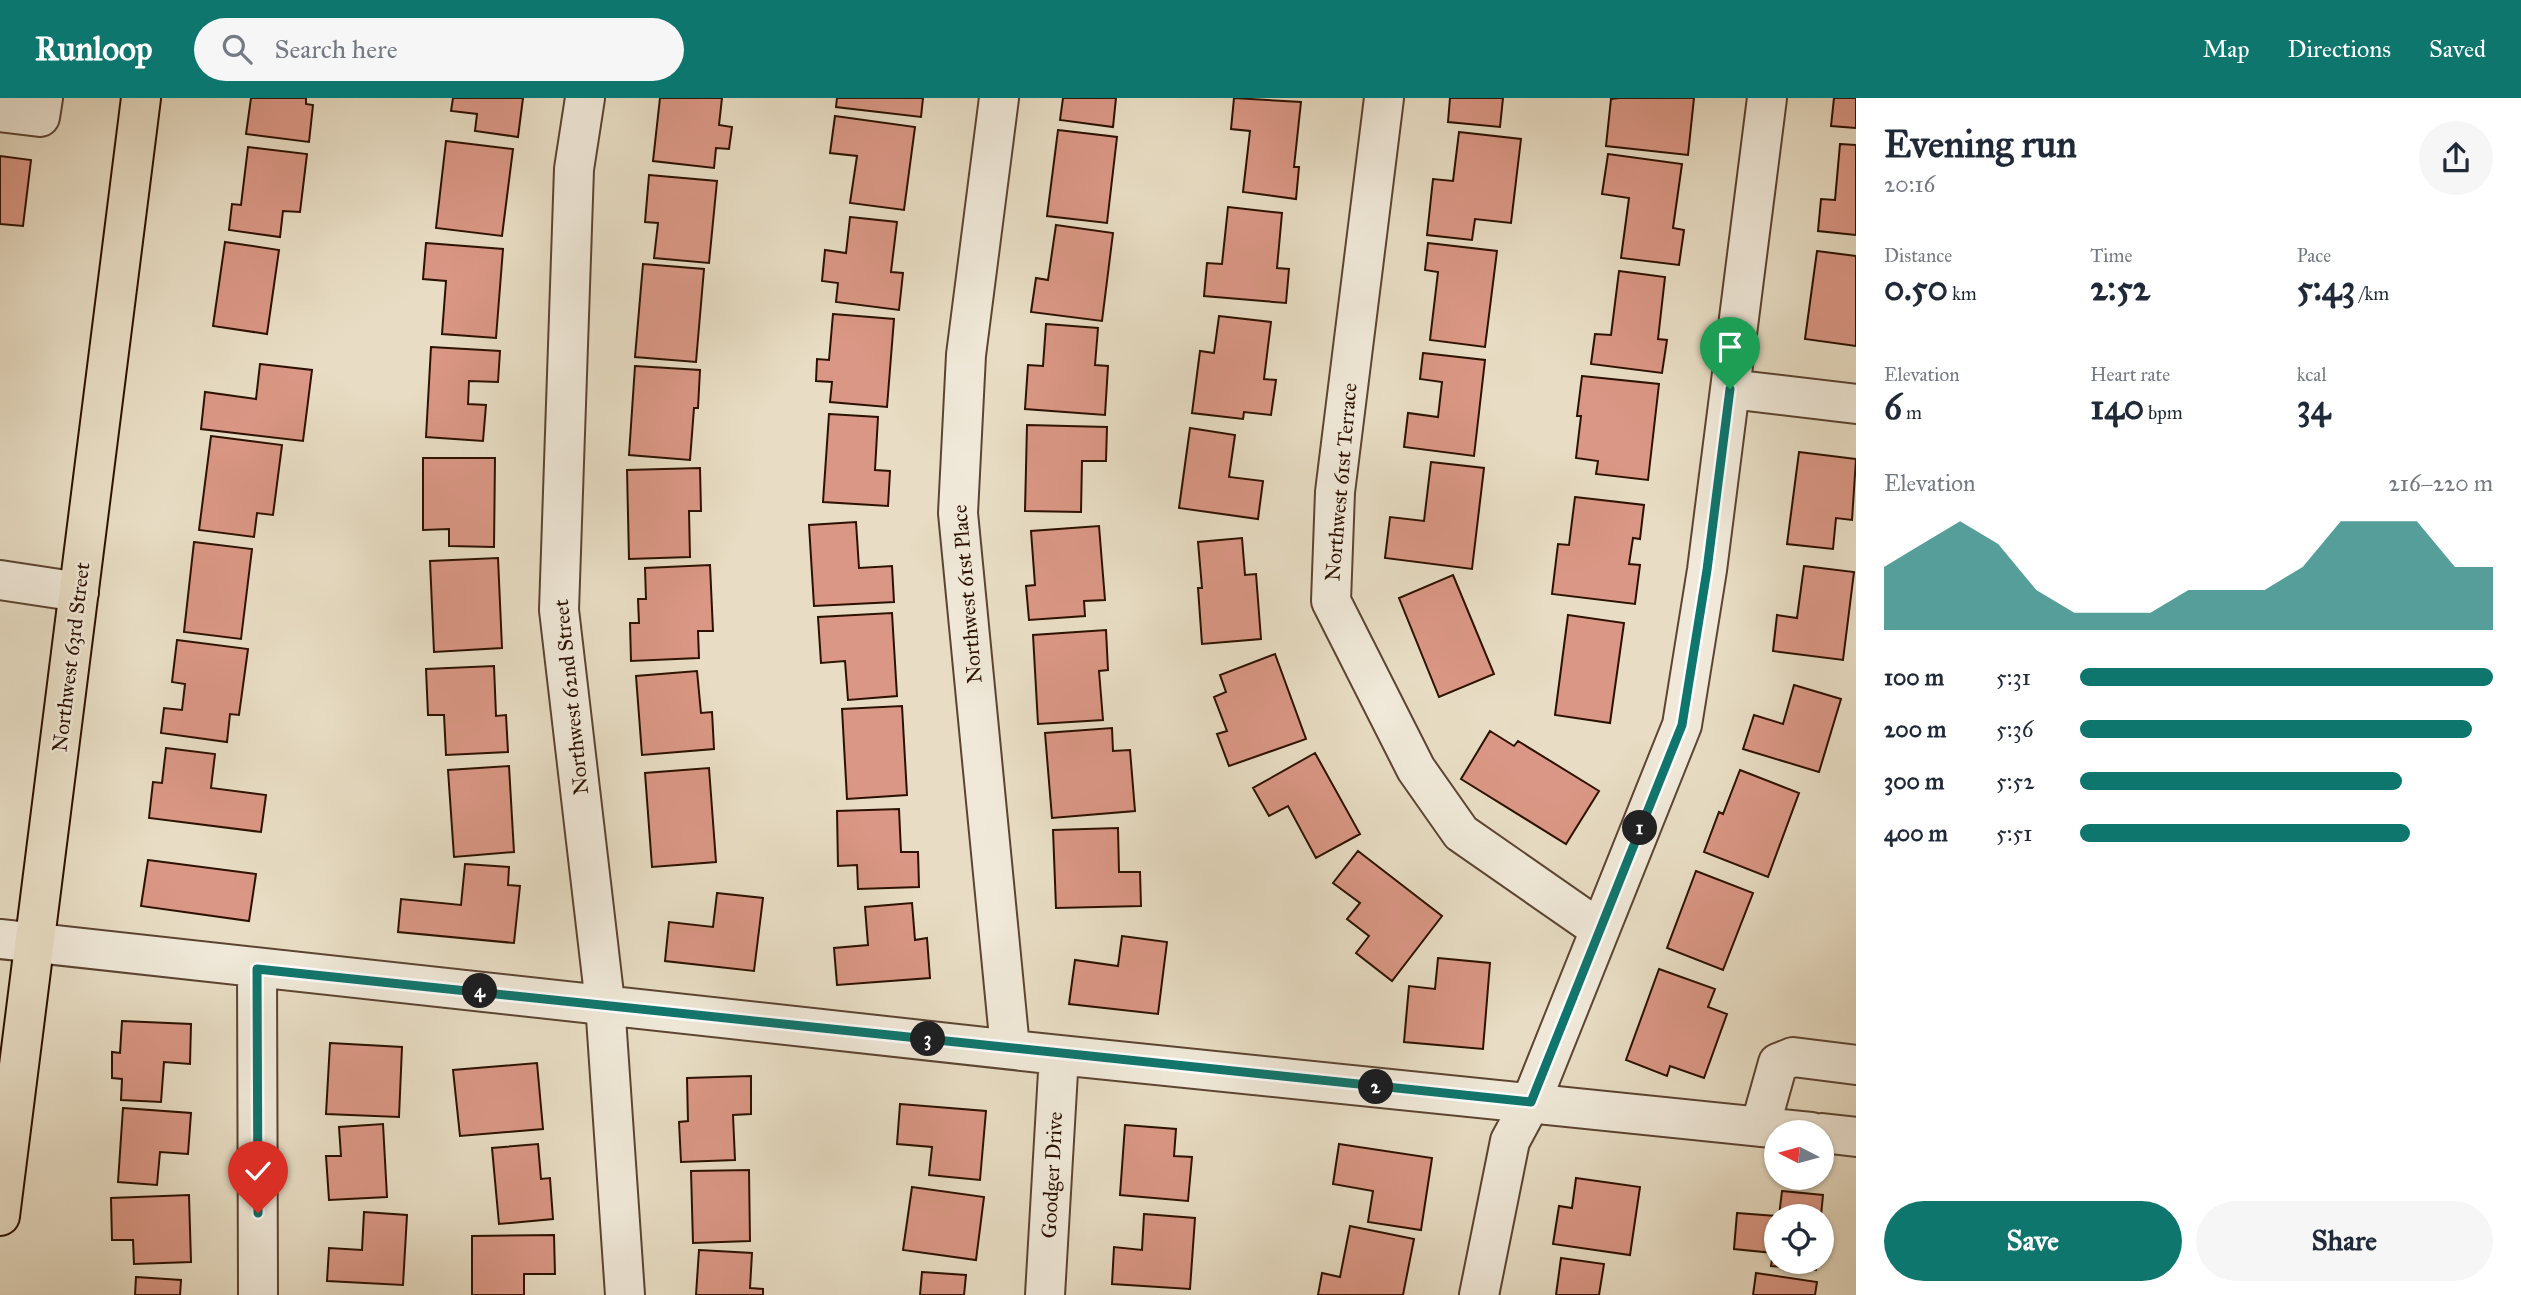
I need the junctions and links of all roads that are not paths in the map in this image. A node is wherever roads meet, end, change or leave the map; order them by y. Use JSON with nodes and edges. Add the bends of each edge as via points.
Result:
{"nodes":[{"id":1,"x":43,"y":98,"type":"edge"},
{"id":2,"x":141,"y":98,"type":"edge"},
{"id":3,"x":585,"y":98,"type":"edge"},
{"id":4,"x":999,"y":98,"type":"edge"},
{"id":5,"x":1384,"y":98,"type":"edge"},
{"id":6,"x":1767,"y":98,"type":"edge"},
{"id":7,"x":0,"y":112,"type":"edge"},
{"id":8,"x":1730,"y":389,"type":"junction"},
{"id":9,"x":1856,"y":404,"type":"edge"},
{"id":10,"x":0,"y":580,"type":"edge"},
{"id":11,"x":79,"y":592,"type":"junction"},
{"id":12,"x":1599,"y":929,"type":"junction"},
{"id":13,"x":17,"y":942,"type":"edge"},
{"id":14,"x":257,"y":969,"type":"junction"},
{"id":15,"x":605,"y":1003,"type":"junction"},
{"id":16,"x":1010,"y":1048,"type":"junction"},
{"id":17,"x":1059,"y":1055,"type":"junction"},
{"id":18,"x":1856,"y":1065,"type":"edge"},
{"id":19,"x":8,"y":1097,"type":"edge"},
{"id":20,"x":1531,"y":1102,"type":"junction"},
{"id":21,"x":1760,"y":1127,"type":"junction"},
{"id":22,"x":1764,"y":1127,"type":"edge"},
{"id":23,"x":1834,"y":1134,"type":"edge"},
{"id":24,"x":1856,"y":1137,"type":"edge"},
{"id":25,"x":1,"y":1198,"type":"edge"},
{"id":26,"x":258,"y":1295,"type":"edge"},
{"id":27,"x":625,"y":1295,"type":"edge"},
{"id":28,"x":1045,"y":1295,"type":"edge"},
{"id":29,"x":1479,"y":1295,"type":"edge"}],
"edges":[{"from":1,"to":7,"type":"street","via":[[40,117]]},
{"from":2,"to":11,"type":"main road","name":"Northwest 63rd Street"},
{"from":3,"to":15,"type":"street","name":"Northwest 62nd Street","via":[[574,169],[559,610]]},
{"from":4,"to":16,"type":"street","name":"Northwest 61st Place","via":[[966,355],[958,513]]},
{"from":5,"to":12,"type":"street","name":"Northwest 61st Terrace","via":[[1335,492],[1331,601],[1416,769],[1461,834]]},
{"from":6,"to":8,"type":"street"},
{"from":8,"to":9,"type":"street"},
{"from":8,"to":12,"type":"street","via":[[1682,725]]},
{"from":10,"to":11,"type":"street"},
{"from":11,"to":13,"type":"main road","name":"Northwest 63rd Street"},
{"from":12,"to":20,"type":"street"},
{"from":13,"to":14,"type":"street"},
{"from":13,"to":19,"type":"main road","name":"Northwest 63rd Street"},
{"from":14,"to":15,"type":"street"},
{"from":14,"to":26,"type":"street"},
{"from":15,"to":16,"type":"street"},
{"from":15,"to":27,"type":"street","name":"Northwest 62nd Street"},
{"from":16,"to":17,"type":"street"},
{"from":17,"to":20,"type":"street"},
{"from":17,"to":28,"type":"street","name":"Goodger Drive"},
{"from":18,"to":21,"type":"street","via":[[1793,1057],[1778,1063]]},
{"from":19,"to":25,"type":"main road","name":"Northwest 63rd Street"},
{"from":20,"to":21,"type":"street"},
{"from":20,"to":29,"type":"street","via":[[1510,1141]]},
{"from":21,"to":22,"type":"street"},
{"from":23,"to":24,"type":"street"}]}
